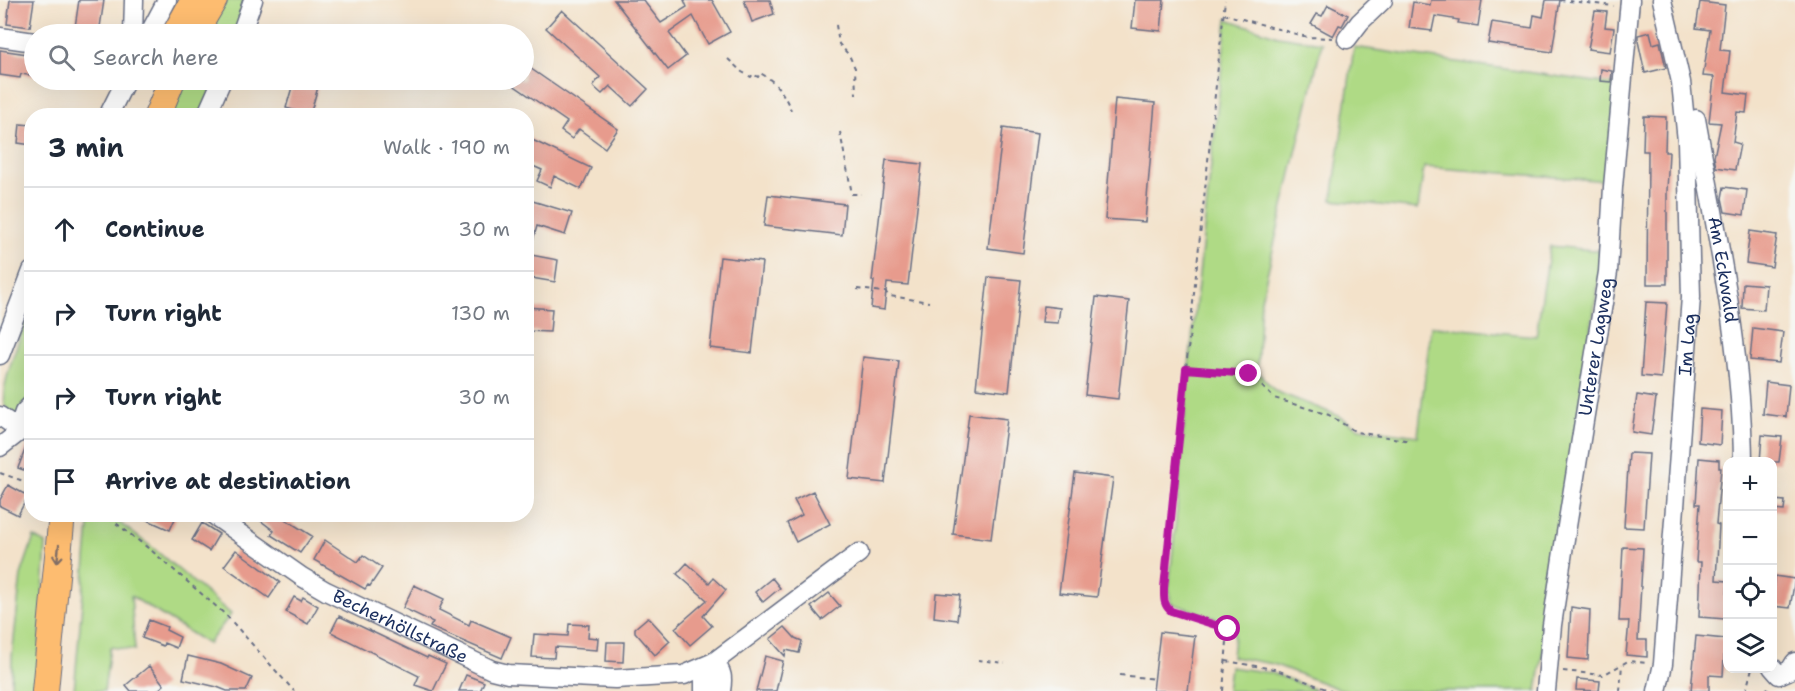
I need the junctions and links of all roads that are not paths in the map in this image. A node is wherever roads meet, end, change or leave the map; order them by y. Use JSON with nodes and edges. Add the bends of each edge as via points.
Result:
{"nodes":[{"id":1,"x":134,"y":0,"type":"edge"},
{"id":2,"x":167,"y":0,"type":"edge"},
{"id":3,"x":194,"y":0,"type":"edge"},
{"id":4,"x":214,"y":0,"type":"edge"},
{"id":5,"x":253,"y":0,"type":"edge"},
{"id":6,"x":1383,"y":0,"type":"edge"},
{"id":7,"x":1662,"y":0,"type":"edge"},
{"id":8,"x":1623,"y":3,"type":"edge"},
{"id":9,"x":133,"y":24,"type":"edge"},
{"id":10,"x":154,"y":24,"type":"edge"},
{"id":11,"x":181,"y":24,"type":"edge"},
{"id":12,"x":200,"y":24,"type":"edge"},
{"id":13,"x":245,"y":24,"type":"edge"},
{"id":14,"x":0,"y":37,"type":"edge"},
{"id":15,"x":1347,"y":39,"type":"road end"},
{"id":16,"x":24,"y":41,"type":"edge"},
{"id":17,"x":1680,"y":82,"type":"junction"},
{"id":18,"x":121,"y":90,"type":"edge"},
{"id":19,"x":150,"y":90,"type":"edge"},
{"id":20,"x":168,"y":90,"type":"edge"},
{"id":21,"x":218,"y":90,"type":"edge"},
{"id":22,"x":112,"y":108,"type":"edge"},
{"id":23,"x":142,"y":108,"type":"edge"},
{"id":24,"x":160,"y":108,"type":"edge"},
{"id":25,"x":210,"y":108,"type":"edge"},
{"id":26,"x":24,"y":292,"type":"edge"},
{"id":27,"x":0,"y":355,"type":"edge"},
{"id":28,"x":0,"y":416,"type":"edge"},
{"id":29,"x":24,"y":428,"type":"edge"},
{"id":30,"x":24,"y":430,"type":"edge"},
{"id":31,"x":0,"y":447,"type":"edge"},
{"id":32,"x":1743,"y":457,"type":"edge"},
{"id":33,"x":62,"y":522,"type":"edge"},
{"id":34,"x":78,"y":522,"type":"edge"},
{"id":35,"x":223,"y":522,"type":"edge"},
{"id":36,"x":859,"y":553,"type":"dead end"},
{"id":37,"x":62,"y":595,"type":"junction"},
{"id":38,"x":1795,"y":662,"type":"edge"},
{"id":39,"x":709,"y":664,"type":"junction"},
{"id":40,"x":1777,"y":672,"type":"edge"},
{"id":41,"x":684,"y":675,"type":"junction"},
{"id":42,"x":45,"y":691,"type":"edge"},
{"id":43,"x":63,"y":691,"type":"edge"},
{"id":44,"x":697,"y":691,"type":"edge"},
{"id":45,"x":704,"y":691,"type":"edge"},
{"id":46,"x":721,"y":691,"type":"edge"},
{"id":47,"x":1546,"y":691,"type":"edge"},
{"id":48,"x":1657,"y":691,"type":"edge"}],
"edges":[{"from":1,"to":9,"type":"street"},
{"from":2,"to":10,"type":"street"},
{"from":3,"to":11,"type":"highway"},
{"from":4,"to":12,"type":"highway"},
{"from":5,"to":13,"type":"street"},
{"from":6,"to":15,"type":"street"},
{"from":7,"to":17,"type":"street","name":"Im Lag"},
{"from":8,"to":47,"type":"street","name":"Unterer Lagweg","via":[[1608,273],[1552,625]]},
{"from":14,"to":16,"type":"street"},
{"from":17,"to":32,"type":"street","name":"Am Eckwald","via":[[1694,113],[1728,305]]},
{"from":17,"to":48,"type":"street","name":"Im Lag","via":[[1687,141],[1691,297],[1663,664]]},
{"from":18,"to":22,"type":"street"},
{"from":19,"to":23,"type":"highway"},
{"from":20,"to":24,"type":"highway"},
{"from":21,"to":25,"type":"street"},
{"from":26,"to":27,"type":"street"},
{"from":28,"to":29,"type":"street"},
{"from":30,"to":31,"type":"street"},
{"from":33,"to":37,"type":"highway","one_way":true},
{"from":34,"to":37,"type":"highway"},
{"from":35,"to":41,"type":"street","name":"Becherhöllstraße","via":[[326,591],[500,673],[615,679]]},
{"from":36,"to":39,"type":"street","name":"Becherhöllstraße"},
{"from":37,"to":42,"type":"highway"},
{"from":37,"to":43,"type":"highway"},
{"from":38,"to":40,"type":"street","via":[[1790,670]]},
{"from":39,"to":41,"type":"street","name":"Becherhöllstraße"},
{"from":39,"to":45,"type":"street"},
{"from":39,"to":46,"type":"street","via":[[721,670]]},
{"from":41,"to":44,"type":"street"}]}
